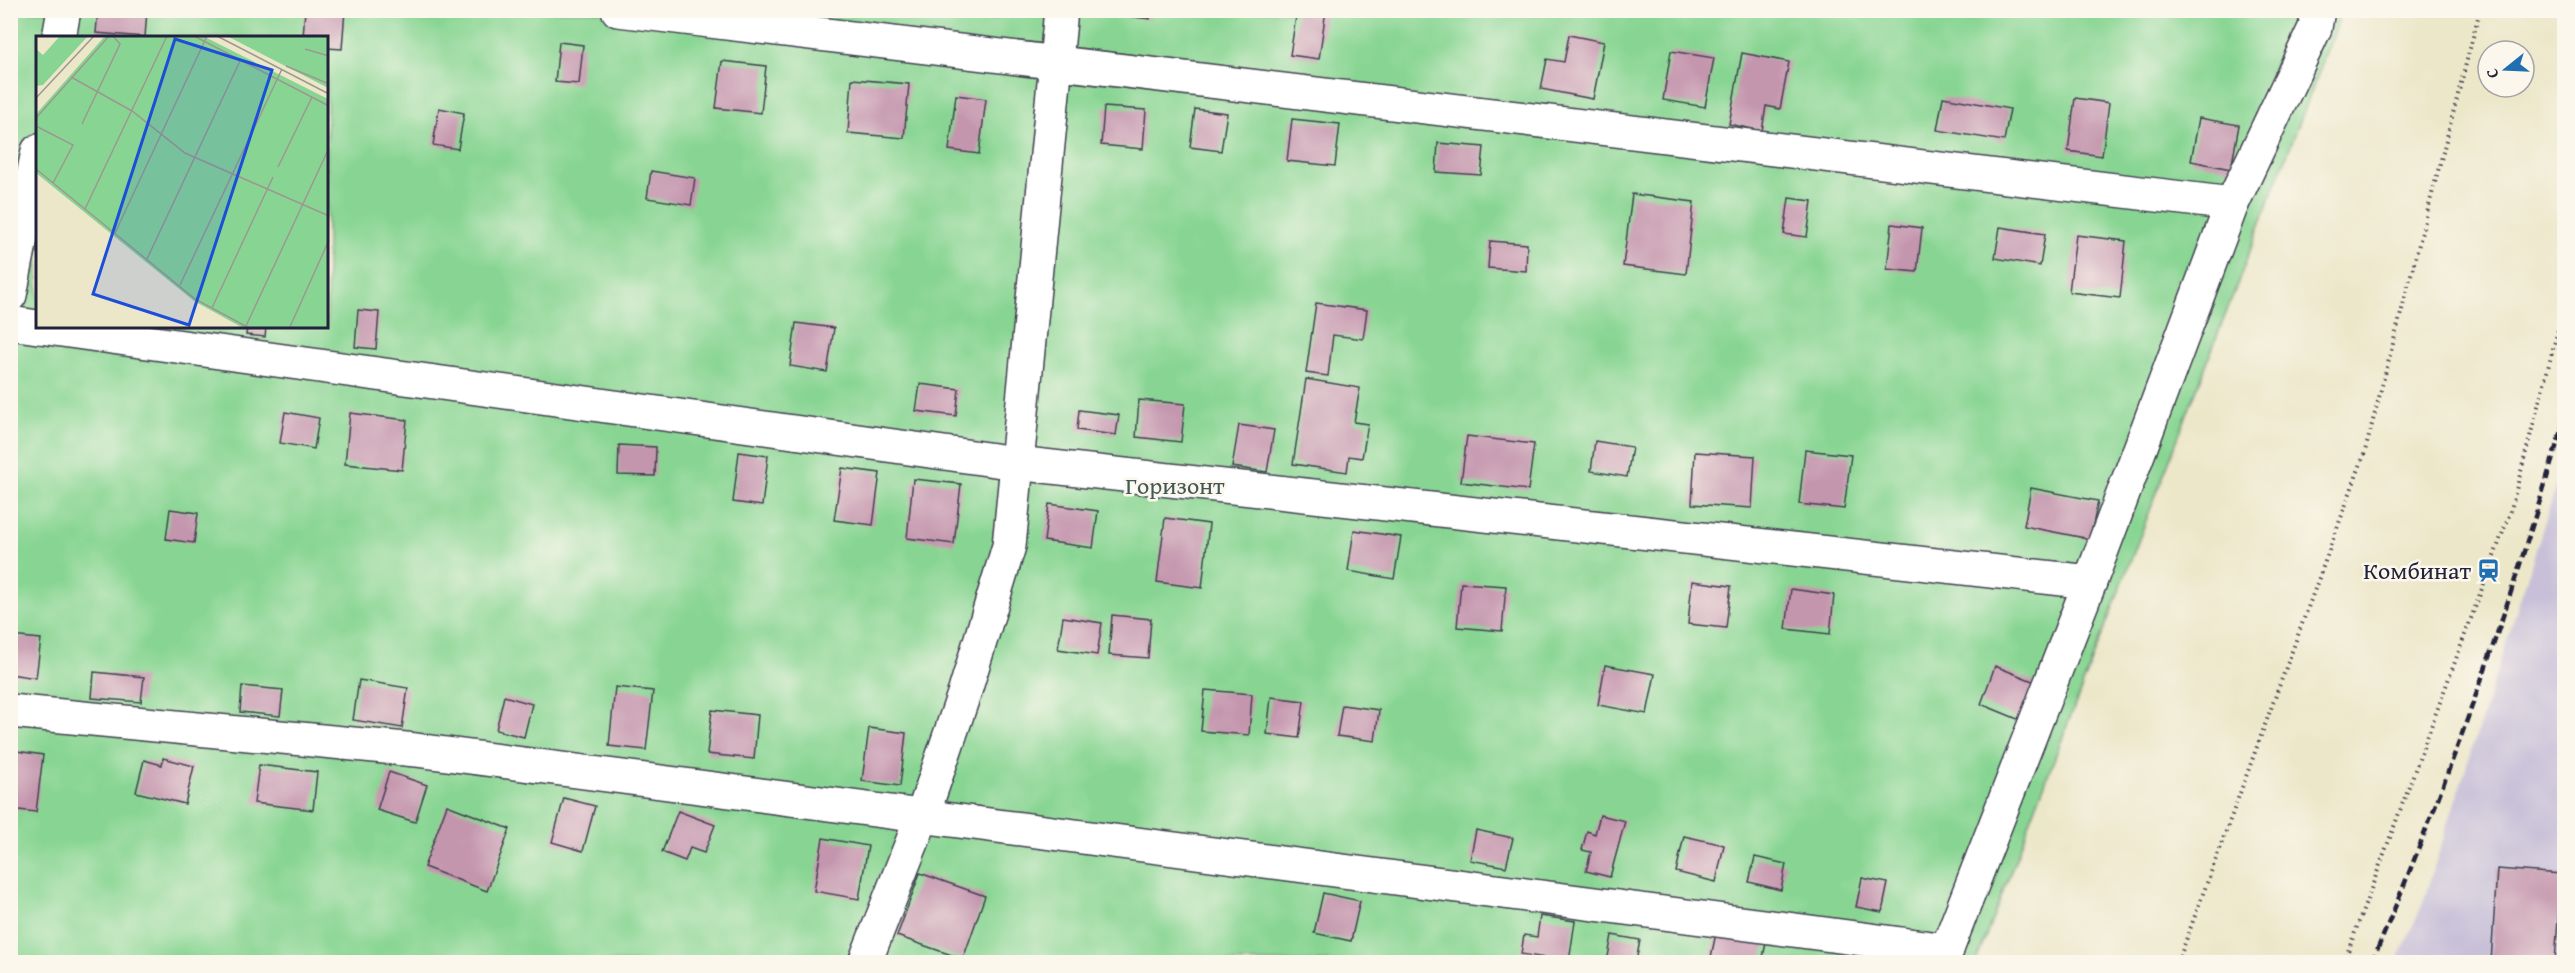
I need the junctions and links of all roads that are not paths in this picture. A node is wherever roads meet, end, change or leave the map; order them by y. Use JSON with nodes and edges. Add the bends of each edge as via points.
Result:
{"nodes":[{"id":1,"x":64,"y":10,"type":"edge"},
{"id":2,"x":618,"y":10,"type":"edge"},
{"id":3,"x":1062,"y":10,"type":"edge"},
{"id":4,"x":2318,"y":10,"type":"edge"},
{"id":5,"x":59,"y":36,"type":"edge"},
{"id":6,"x":1055,"y":62,"type":"junction"},
{"id":7,"x":36,"y":161,"type":"edge"},
{"id":8,"x":2232,"y":204,"type":"junction"},
{"id":9,"x":10,"y":295,"type":"edge"},
{"id":10,"x":10,"y":323,"type":"edge"},
{"id":11,"x":36,"y":327,"type":"edge"},
{"id":12,"x":46,"y":328,"type":"edge"},
{"id":13,"x":1016,"y":463,"type":"junction"},
{"id":14,"x":2090,"y":582,"type":"junction"},
{"id":15,"x":10,"y":711,"type":"edge"},
{"id":16,"x":922,"y":817,"type":"junction"},
{"id":17,"x":1945,"y":956,"type":"edge"},
{"id":18,"x":865,"y":963,"type":"edge"}],
"edges":[{"from":1,"to":5,"type":"lane"},
{"from":2,"to":6,"type":"lane"},
{"from":3,"to":6,"type":"lane"},
{"from":4,"to":8,"type":"lane","via":[[2315,28]]},
{"from":6,"to":8,"type":"lane"},
{"from":6,"to":13,"type":"lane"},
{"from":7,"to":9,"type":"lane"},
{"from":8,"to":14,"type":"lane"},
{"from":10,"to":11,"type":"lane"},
{"from":12,"to":13,"type":"lane"},
{"from":13,"to":14,"type":"lane"},
{"from":13,"to":16,"type":"lane","via":[[1009,546]]},
{"from":14,"to":17,"type":"lane"},
{"from":15,"to":16,"type":"lane","via":[[416,750]]},
{"from":16,"to":17,"type":"lane"},
{"from":16,"to":18,"type":"lane"}]}
